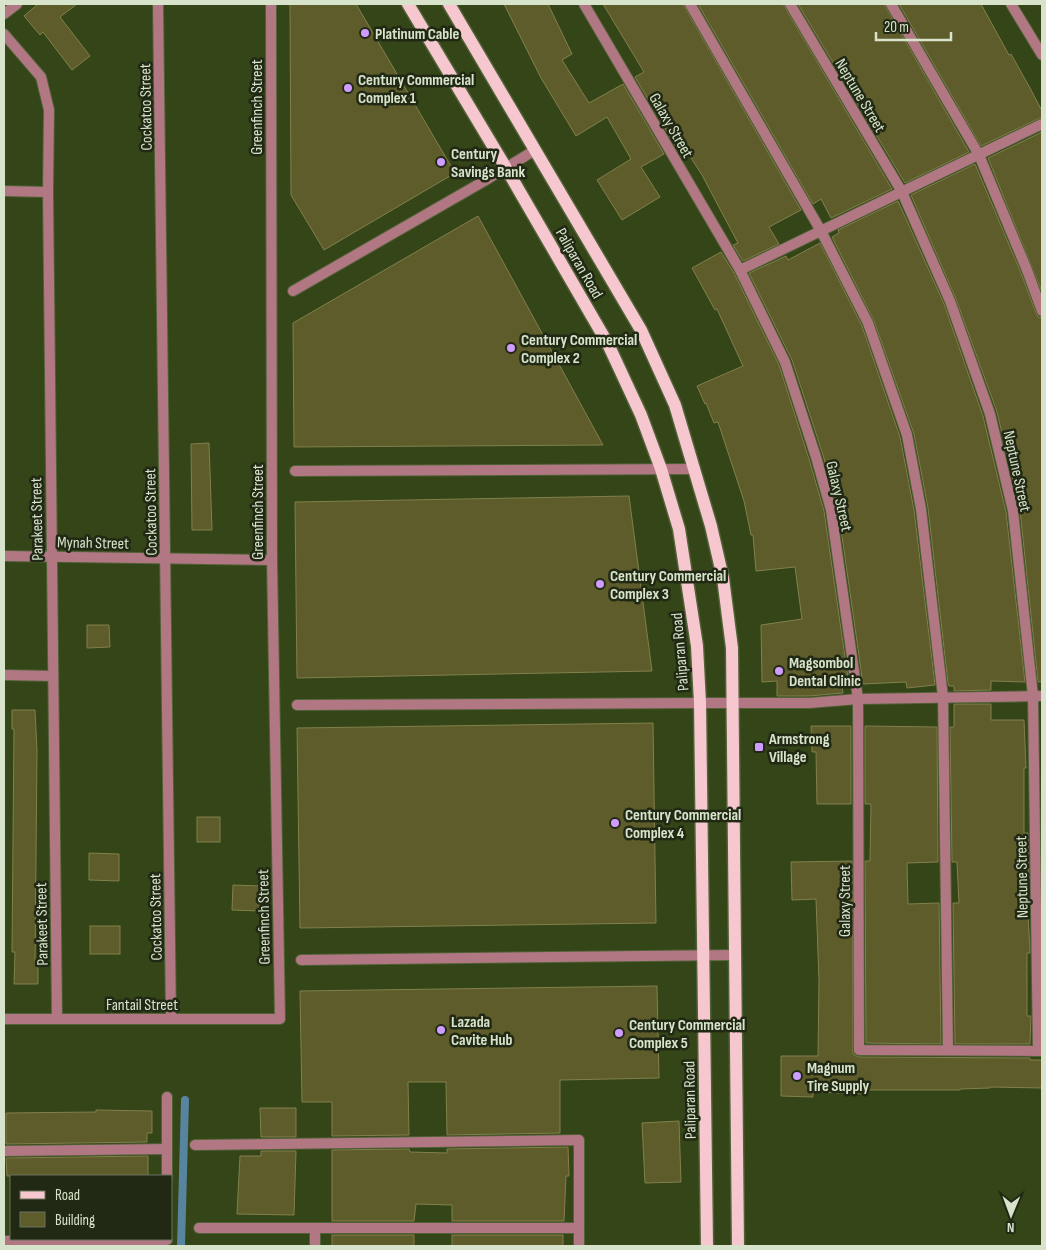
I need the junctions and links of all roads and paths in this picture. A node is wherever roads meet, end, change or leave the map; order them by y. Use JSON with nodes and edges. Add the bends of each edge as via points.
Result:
{"nodes":[{"id":1,"x":17,"y":4,"type":"edge"},
{"id":2,"x":158,"y":4,"type":"edge"},
{"id":3,"x":270,"y":4,"type":"edge"},
{"id":4,"x":408,"y":4,"type":"edge"},
{"id":5,"x":449,"y":4,"type":"edge"},
{"id":6,"x":584,"y":4,"type":"edge"},
{"id":7,"x":690,"y":4,"type":"edge"},
{"id":8,"x":790,"y":4,"type":"edge"},
{"id":9,"x":891,"y":4,"type":"edge"},
{"id":10,"x":1011,"y":4,"type":"edge"},
{"id":11,"x":4,"y":14,"type":"edge"},
{"id":12,"x":4,"y":34,"type":"edge"},
{"id":13,"x":1042,"y":55,"type":"edge"},
{"id":14,"x":1042,"y":124,"type":"edge"},
{"id":15,"x":534,"y":150,"type":"junction"},
{"id":16,"x":978,"y":155,"type":"junction"},
{"id":17,"x":506,"y":168,"type":"junction"},
{"id":18,"x":4,"y":191,"type":"edge"},
{"id":19,"x":48,"y":192,"type":"junction"},
{"id":20,"x":902,"y":192,"type":"junction"},
{"id":21,"x":821,"y":231,"type":"junction"},
{"id":22,"x":740,"y":270,"type":"junction"},
{"id":23,"x":293,"y":291,"type":"dead end"},
{"id":24,"x":1042,"y":312,"type":"edge"},
{"id":25,"x":661,"y":469,"type":"junction"},
{"id":26,"x":695,"y":469,"type":"junction"},
{"id":27,"x":294,"y":471,"type":"dead end"},
{"id":28,"x":4,"y":556,"type":"edge"},
{"id":29,"x":52,"y":557,"type":"junction"},
{"id":30,"x":165,"y":558,"type":"junction"},
{"id":31,"x":272,"y":560,"type":"junction"},
{"id":32,"x":4,"y":676,"type":"edge"},
{"id":33,"x":53,"y":676,"type":"junction"},
{"id":34,"x":1038,"y":696,"type":"edge"},
{"id":35,"x":943,"y":697,"type":"junction"},
{"id":36,"x":858,"y":699,"type":"junction"},
{"id":37,"x":700,"y":703,"type":"junction"},
{"id":38,"x":733,"y":703,"type":"junction"},
{"id":39,"x":297,"y":704,"type":"dead end"},
{"id":40,"x":703,"y":955,"type":"junction"},
{"id":41,"x":736,"y":955,"type":"junction"},
{"id":42,"x":300,"y":960,"type":"dead end"},
{"id":43,"x":4,"y":1019,"type":"edge"},
{"id":44,"x":57,"y":1019,"type":"junction"},
{"id":45,"x":171,"y":1019,"type":"junction"},
{"id":46,"x":280,"y":1019,"type":"joint"},
{"id":47,"x":948,"y":1050,"type":"junction"},
{"id":48,"x":1040,"y":1051,"type":"edge"},
{"id":49,"x":167,"y":1097,"type":"dead end"},
{"id":50,"x":195,"y":1145,"type":"dead end"},
{"id":51,"x":167,"y":1149,"type":"junction"},
{"id":52,"x":4,"y":1150,"type":"edge"},
{"id":53,"x":167,"y":1175,"type":"edge"},
{"id":54,"x":199,"y":1228,"type":"dead end"},
{"id":55,"x":315,"y":1228,"type":"junction"},
{"id":56,"x":579,"y":1228,"type":"junction"},
{"id":57,"x":4,"y":1241,"type":"edge"},
{"id":58,"x":167,"y":1242,"type":"edge"},
{"id":59,"x":316,"y":1246,"type":"edge"},
{"id":60,"x":579,"y":1246,"type":"edge"},
{"id":61,"x":706,"y":1246,"type":"edge"},
{"id":62,"x":738,"y":1246,"type":"edge"}],
"edges":[{"from":1,"to":11,"type":"street"},
{"from":2,"to":30,"type":"street","name":"Cockatoo Street"},
{"from":3,"to":31,"type":"street","name":"Greenfinch Street"},
{"from":4,"to":17,"type":"main road","name":"Paliparan Road"},
{"from":5,"to":15,"type":"main road","name":"Paliparan Road"},
{"from":6,"to":22,"type":"street","name":"Galaxy Street"},
{"from":7,"to":21,"type":"street"},
{"from":8,"to":20,"type":"street","name":"Neptune Street"},
{"from":9,"to":16,"type":"street"},
{"from":10,"to":13,"type":"street"},
{"from":12,"to":19,"type":"street","name":"Parakeet Street","via":[[41,77],[49,110]]},
{"from":14,"to":16,"type":"street"},
{"from":15,"to":17,"type":"street"},
{"from":15,"to":26,"type":"main road","name":"Paliparan Road","via":[[641,330],[675,405]]},
{"from":16,"to":20,"type":"street"},
{"from":16,"to":24,"type":"street"},
{"from":17,"to":23,"type":"street"},
{"from":17,"to":25,"type":"main road","name":"Paliparan Road","via":[[608,344],[641,415]]},
{"from":18,"to":19,"type":"street"},
{"from":19,"to":29,"type":"street","name":"Parakeet Street"},
{"from":20,"to":21,"type":"street"},
{"from":20,"to":34,"type":"street","name":"Neptune Street","via":[[950,301],[990,414],[1013,511]]},
{"from":21,"to":22,"type":"street"},
{"from":21,"to":35,"type":"street","via":[[868,323],[906,435],[922,509]]},
{"from":22,"to":36,"type":"street","name":"Galaxy Street","via":[[785,362],[831,510]]},
{"from":25,"to":26,"type":"street"},
{"from":25,"to":27,"type":"street"},
{"from":25,"to":37,"type":"main road","name":"Paliparan Road","via":[[679,529],[688,578]]},
{"from":26,"to":38,"type":"main road","name":"Paliparan Road","via":[[723,578],[732,648]]},
{"from":28,"to":29,"type":"street","name":"Mynah Street"},
{"from":29,"to":30,"type":"street","name":"Mynah Street"},
{"from":29,"to":33,"type":"street","name":"Parakeet Street"},
{"from":30,"to":31,"type":"street","name":"Mynah Street"},
{"from":30,"to":45,"type":"street","name":"Cockatoo Street"},
{"from":31,"to":46,"type":"street","name":"Greenfinch Street"},
{"from":32,"to":33,"type":"street"},
{"from":33,"to":44,"type":"street","name":"Parakeet Street"},
{"from":34,"to":35,"type":"street"},
{"from":34,"to":48,"type":"street","name":"Neptune Street"},
{"from":35,"to":36,"type":"street"},
{"from":35,"to":47,"type":"street"},
{"from":36,"to":38,"type":"street"},
{"from":36,"to":47,"type":"street","name":"Galaxy Street","via":[[860,1050]]},
{"from":37,"to":38,"type":"street"},
{"from":37,"to":39,"type":"street"},
{"from":37,"to":40,"type":"main road","name":"Paliparan Road"},
{"from":38,"to":41,"type":"main road","name":"Paliparan Road"},
{"from":40,"to":41,"type":"street"},
{"from":40,"to":42,"type":"street"},
{"from":40,"to":61,"type":"main road","name":"Paliparan Road"},
{"from":41,"to":62,"type":"main road","name":"Paliparan Road"},
{"from":43,"to":44,"type":"street","name":"Fantail Street"},
{"from":44,"to":45,"type":"street","name":"Fantail Street"},
{"from":45,"to":46,"type":"street","name":"Fantail Street"},
{"from":47,"to":48,"type":"street"},
{"from":49,"to":51,"type":"street"},
{"from":50,"to":56,"type":"street","via":[[579,1140]]},
{"from":51,"to":52,"type":"street"},
{"from":51,"to":53,"type":"street"},
{"from":54,"to":55,"type":"street"},
{"from":55,"to":56,"type":"street"},
{"from":55,"to":59,"type":"street"},
{"from":56,"to":60,"type":"street"},
{"from":57,"to":58,"type":"street"}]}
